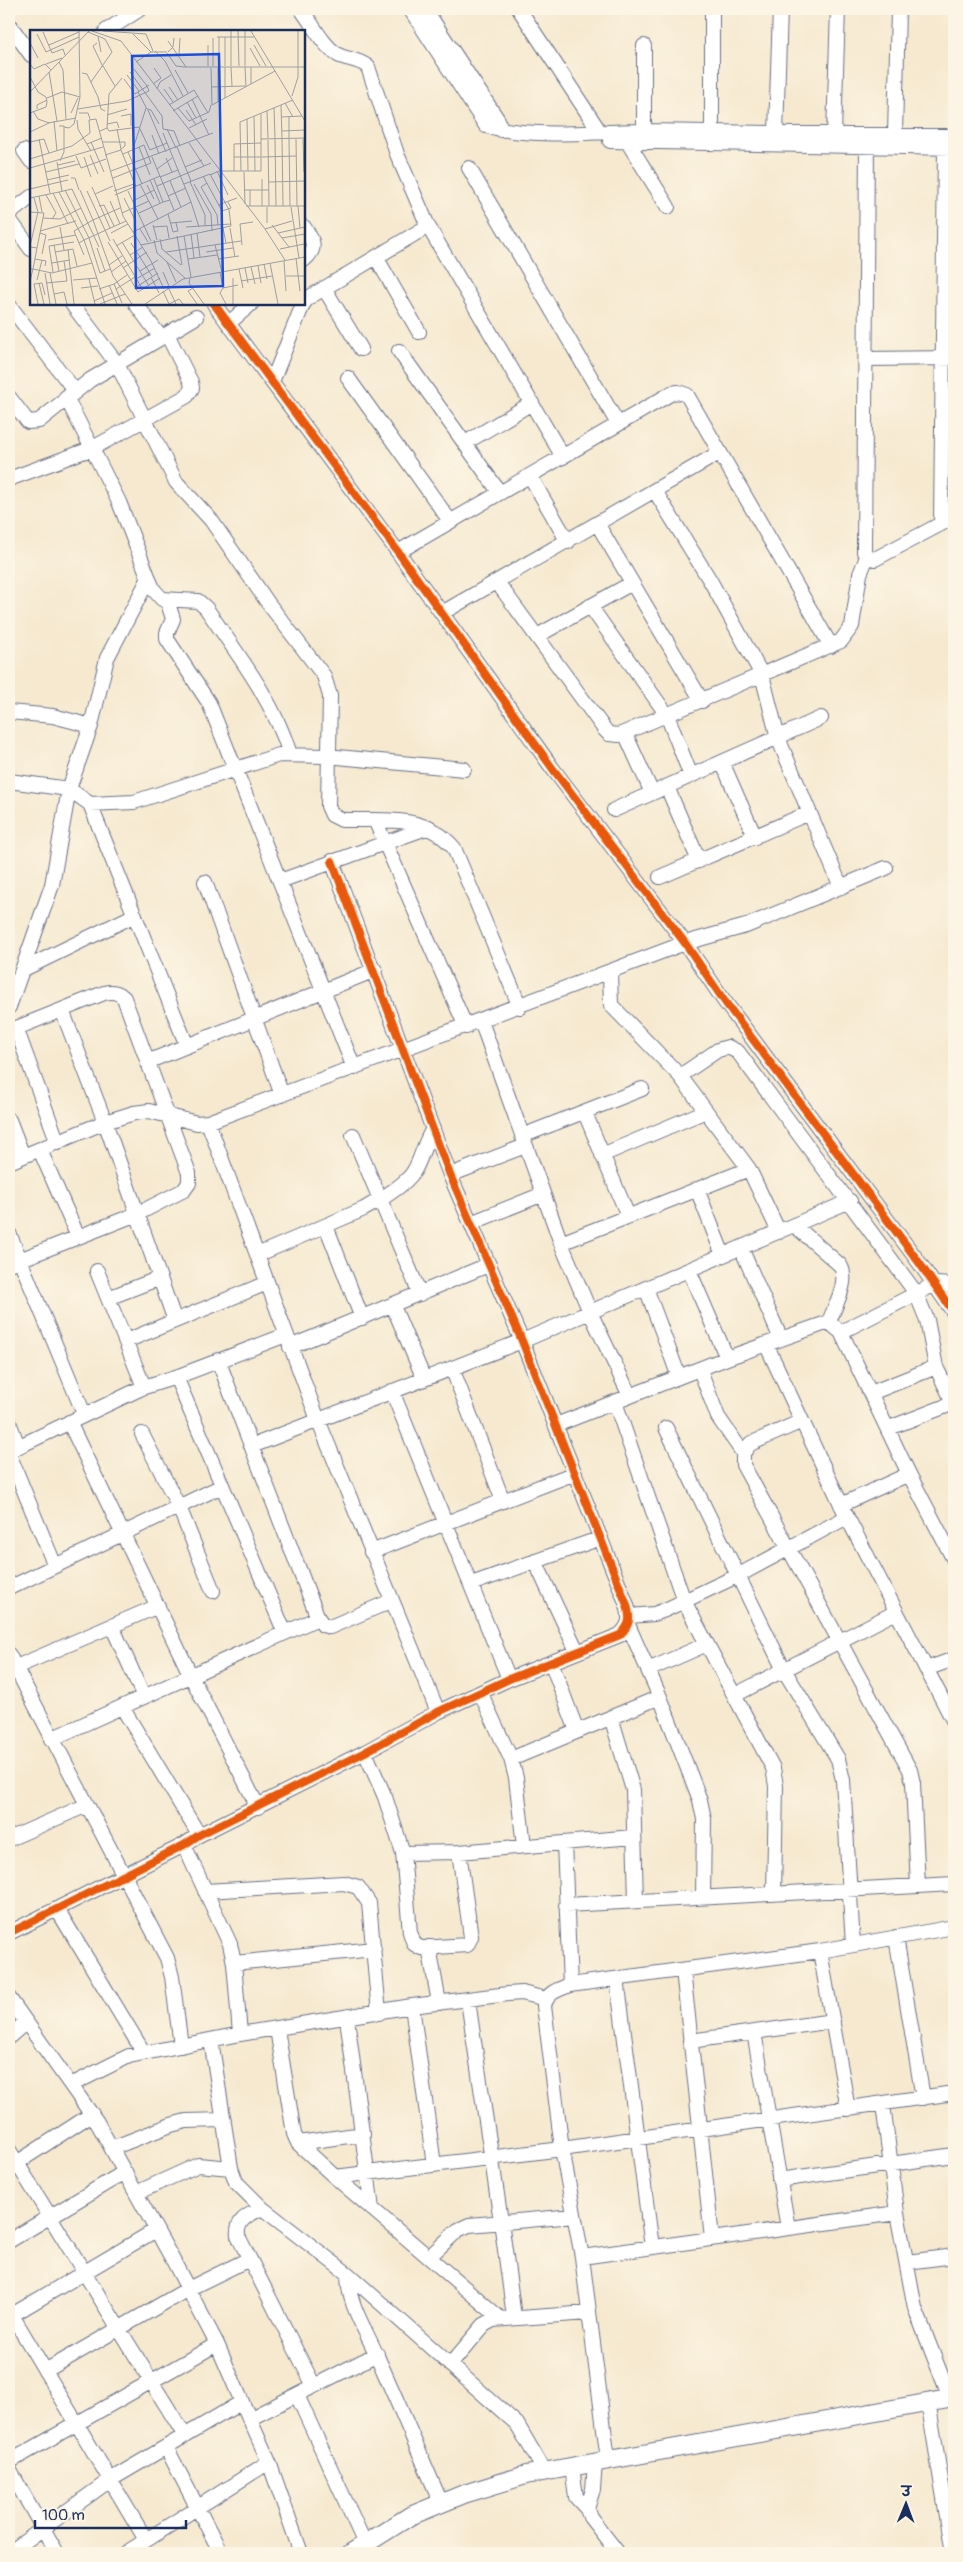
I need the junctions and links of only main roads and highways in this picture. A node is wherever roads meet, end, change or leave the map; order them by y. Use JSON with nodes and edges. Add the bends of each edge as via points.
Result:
{"nodes":[{"id":1,"x":952,"y":2398,"type":"edge"},
{"id":2,"x":358,"y":2549,"type":"edge"}],
"edges":[{"from":1,"to":2,"type":"main road","via":[[526,2475],[410,2516]]}]}
